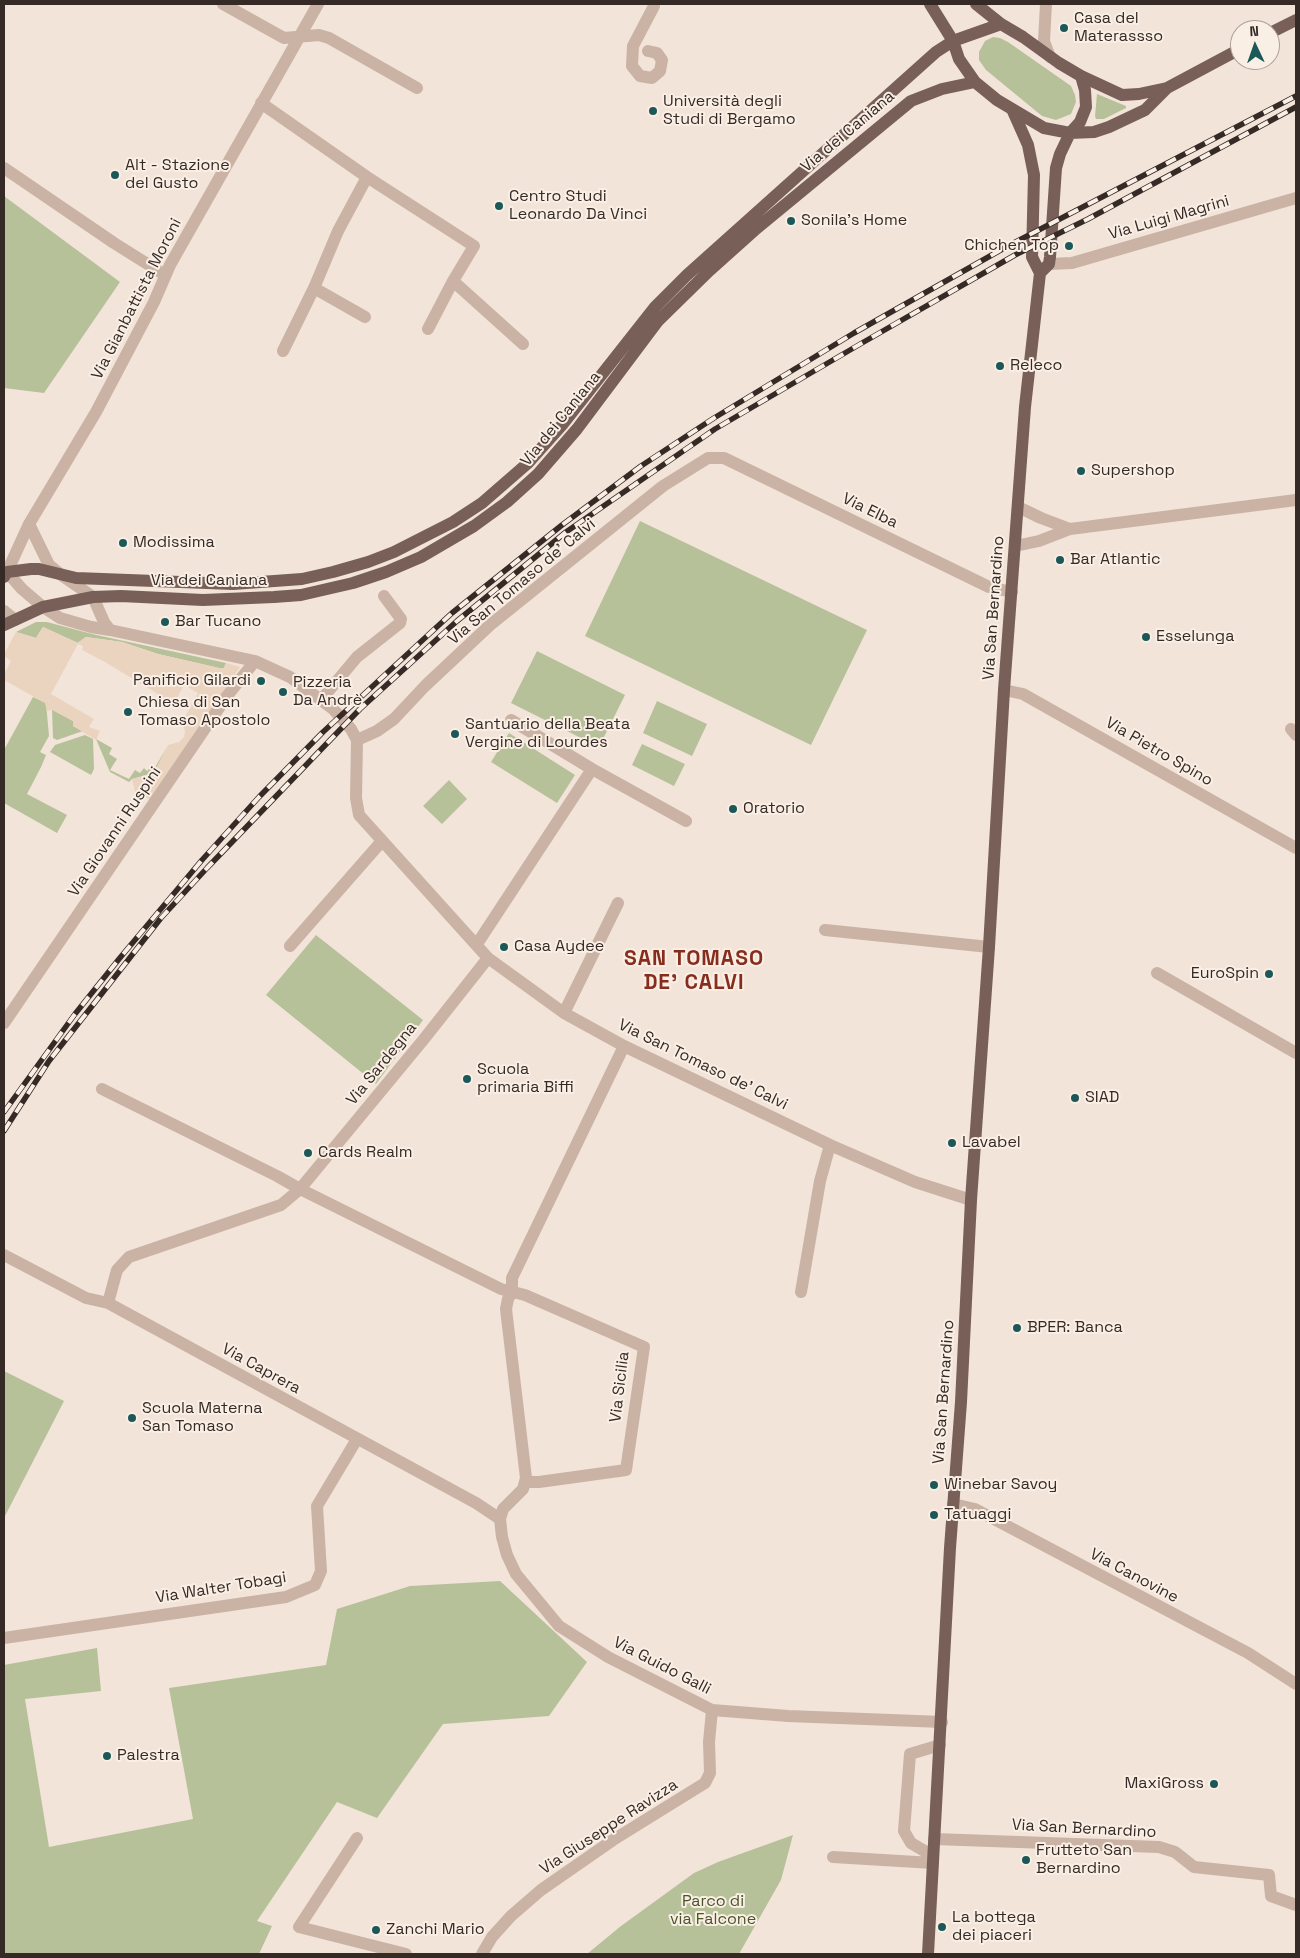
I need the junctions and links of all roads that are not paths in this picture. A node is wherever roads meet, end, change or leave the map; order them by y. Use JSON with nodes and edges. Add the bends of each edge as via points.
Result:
{"nodes":[{"id":1,"x":223,"y":4,"type":"edge"},
{"id":2,"x":318,"y":4,"type":"edge"},
{"id":3,"x":930,"y":4,"type":"edge"},
{"id":4,"x":976,"y":4,"type":"edge"},
{"id":5,"x":1046,"y":4,"type":"edge"},
{"id":6,"x":654,"y":6,"type":"dead end"},
{"id":7,"x":1296,"y":20,"type":"edge"},
{"id":8,"x":1001,"y":24,"type":"junction"},
{"id":9,"x":1280,"y":29,"type":"edge"},
{"id":10,"x":300,"y":37,"type":"junction"},
{"id":11,"x":953,"y":42,"type":"junction"},
{"id":12,"x":648,"y":51,"type":"dead end"},
{"id":13,"x":1230,"y":54,"type":"edge"},
{"id":14,"x":1050,"y":57,"type":"junction"},
{"id":15,"x":1081,"y":76,"type":"junction"},
{"id":16,"x":975,"y":82,"type":"junction"},
{"id":17,"x":417,"y":88,"type":"dead end"},
{"id":18,"x":1167,"y":88,"type":"junction"},
{"id":19,"x":261,"y":103,"type":"junction"},
{"id":20,"x":1012,"y":109,"type":"junction"},
{"id":21,"x":1070,"y":133,"type":"junction"},
{"id":22,"x":4,"y":168,"type":"edge"},
{"id":23,"x":367,"y":177,"type":"junction"},
{"id":24,"x":1296,"y":198,"type":"edge"},
{"id":25,"x":1045,"y":268,"type":"junction"},
{"id":26,"x":165,"y":275,"type":"junction"},
{"id":27,"x":452,"y":281,"type":"junction"},
{"id":28,"x":314,"y":288,"type":"junction"},
{"id":29,"x":365,"y":318,"type":"dead end"},
{"id":30,"x":428,"y":329,"type":"dead end"},
{"id":31,"x":523,"y":344,"type":"dead end"},
{"id":32,"x":283,"y":351,"type":"dead end"},
{"id":33,"x":714,"y":456,"type":"joint"},
{"id":34,"x":1296,"y":500,"type":"edge"},
{"id":35,"x":1018,"y":507,"type":"junction"},
{"id":36,"x":29,"y":524,"type":"junction"},
{"id":37,"x":1070,"y":529,"type":"junction"},
{"id":38,"x":1015,"y":546,"type":"junction"},
{"id":39,"x":5,"y":574,"type":"edge"},
{"id":40,"x":60,"y":574,"type":"junction"},
{"id":41,"x":1012,"y":592,"type":"junction"},
{"id":42,"x":384,"y":596,"type":"dead end"},
{"id":43,"x":93,"y":597,"type":"junction"},
{"id":44,"x":43,"y":607,"type":"junction"},
{"id":45,"x":4,"y":611,"type":"edge"},
{"id":46,"x":9,"y":623,"type":"edge"},
{"id":47,"x":110,"y":630,"type":"junction"},
{"id":48,"x":255,"y":661,"type":"junction"},
{"id":49,"x":1004,"y":690,"type":"junction"},
{"id":50,"x":321,"y":700,"type":"junction"},
{"id":51,"x":511,"y":720,"type":"dead end"},
{"id":52,"x":357,"y":740,"type":"junction"},
{"id":53,"x":592,"y":770,"type":"junction"},
{"id":54,"x":686,"y":821,"type":"dead end"},
{"id":55,"x":382,"y":841,"type":"junction"},
{"id":56,"x":1296,"y":848,"type":"edge"},
{"id":57,"x":618,"y":903,"type":"dead end"},
{"id":58,"x":825,"y":930,"type":"dead end"},
{"id":59,"x":477,"y":944,"type":"junction"},
{"id":60,"x":290,"y":946,"type":"dead end"},
{"id":61,"x":989,"y":947,"type":"junction"},
{"id":62,"x":488,"y":958,"type":"junction"},
{"id":63,"x":1157,"y":973,"type":"dead end"},
{"id":64,"x":564,"y":1013,"type":"junction"},
{"id":65,"x":4,"y":1023,"type":"edge"},
{"id":66,"x":624,"y":1046,"type":"junction"},
{"id":67,"x":1296,"y":1053,"type":"edge"},
{"id":68,"x":102,"y":1089,"type":"dead end"},
{"id":69,"x":830,"y":1145,"type":"junction"},
{"id":70,"x":300,"y":1189,"type":"junction"},
{"id":71,"x":971,"y":1200,"type":"junction"},
{"id":72,"x":4,"y":1255,"type":"edge"},
{"id":73,"x":512,"y":1292,"type":"junction"},
{"id":74,"x":801,"y":1292,"type":"dead end"},
{"id":75,"x":108,"y":1302,"type":"junction"},
{"id":76,"x":357,"y":1439,"type":"junction"},
{"id":77,"x":525,"y":1482,"type":"junction"},
{"id":78,"x":954,"y":1504,"type":"junction"},
{"id":79,"x":500,"y":1519,"type":"junction"},
{"id":80,"x":4,"y":1638,"type":"edge"},
{"id":81,"x":1296,"y":1684,"type":"edge"},
{"id":82,"x":712,"y":1710,"type":"junction"},
{"id":83,"x":942,"y":1722,"type":"junction"},
{"id":84,"x":940,"y":1745,"type":"junction"},
{"id":85,"x":357,"y":1838,"type":"dead end"},
{"id":86,"x":934,"y":1839,"type":"junction"},
{"id":87,"x":833,"y":1857,"type":"dead end"},
{"id":88,"x":933,"y":1859,"type":"junction"},
{"id":89,"x":1296,"y":1905,"type":"edge"},
{"id":90,"x":406,"y":1954,"type":"edge"},
{"id":91,"x":482,"y":1954,"type":"edge"},
{"id":92,"x":928,"y":1954,"type":"edge"}],
"edges":[{"from":1,"to":10,"type":"street","via":[[284,38]]},
{"from":2,"to":10,"type":"street","name":"Via Gianbattista Moroni"},
{"from":3,"to":11,"type":"main road"},
{"from":4,"to":8,"type":"main road"},
{"from":5,"to":14,"type":"street","via":[[1044,40]]},
{"from":6,"to":12,"type":"street","via":[[633,46],[632,66],[640,76],[652,78],[660,71],[662,60],[657,53]]},
{"from":7,"to":9,"type":"main road"},
{"from":8,"to":11,"type":"main road","name":"Via dei Caniana"},
{"from":8,"to":14,"type":"main road"},
{"from":10,"to":17,"type":"street","via":[[319,35],[329,38]]},
{"from":10,"to":19,"type":"street","name":"Via Gianbattista Moroni"},
{"from":11,"to":16,"type":"main road","via":[[959,59]]},
{"from":11,"to":40,"type":"main road","name":"Via dei Caniana","via":[[936,52],[686,275],[655,308],[528,463],[482,503],[453,522],[368,562],[302,579],[233,584],[76,578]]},
{"from":13,"to":18,"type":"main road"},
{"from":14,"to":15,"type":"main road"},
{"from":15,"to":18,"type":"main road","via":[[1122,95]]},
{"from":15,"to":21,"type":"main road","name":"Via San Bernardino","via":[[1086,107],[1080,122]]},
{"from":16,"to":20,"type":"main road"},
{"from":16,"to":43,"type":"main road","name":"Via dei Caniana","via":[[942,88],[911,101],[757,228],[658,320],[577,429],[538,474],[507,502],[455,538],[386,572],[301,595],[202,600]]},
{"from":18,"to":21,"type":"main road","via":[[1145,110],[1123,121],[1094,132]]},
{"from":19,"to":23,"type":"street"},
{"from":19,"to":26,"type":"street","name":"Via Gianbattista Moroni"},
{"from":20,"to":21,"type":"main road","via":[[1044,128]]},
{"from":20,"to":25,"type":"main road","name":"Via San Bernardino","via":[[1028,145],[1034,175],[1032,257]]},
{"from":21,"to":25,"type":"main road","name":"Via San Bernardino","via":[[1060,154],[1055,176]]},
{"from":22,"to":26,"type":"street"},
{"from":23,"to":27,"type":"street","via":[[474,246]]},
{"from":23,"to":28,"type":"street","via":[[338,230]]},
{"from":24,"to":25,"type":"street","name":"Via Luigi Magrini"},
{"from":25,"to":35,"type":"main road","name":"Via San Bernardino","via":[[1025,407]]},
{"from":26,"to":36,"type":"street","name":"Via Gianbattista Moroni","via":[[96,412]]},
{"from":27,"to":30,"type":"street"},
{"from":27,"to":31,"type":"street"},
{"from":28,"to":29,"type":"street"},
{"from":28,"to":32,"type":"street"},
{"from":33,"to":41,"type":"street","name":"Via Elba","via":[[990,587]]},
{"from":33,"to":52,"type":"street","name":"Via San Tomaso de' Calvi","via":[[663,486],[490,625],[394,719]]},
{"from":34,"to":37,"type":"street"},
{"from":35,"to":37,"type":"street"},
{"from":35,"to":38,"type":"main road","name":"Via San Bernardino"},
{"from":36,"to":39,"type":"street","name":"Via Gianbattista Moroni"},
{"from":36,"to":40,"type":"street","via":[[49,565]]},
{"from":37,"to":38,"type":"street"},
{"from":38,"to":41,"type":"main road","name":"Via San Bernardino"},
{"from":39,"to":40,"type":"main road","name":"Via dei Caniana","via":[[39,569]]},
{"from":39,"to":44,"type":"street"},
{"from":40,"to":43,"type":"street"},
{"from":41,"to":49,"type":"main road","name":"Via San Bernardino"},
{"from":42,"to":50,"type":"street","via":[[401,618],[400,623],[357,657]]},
{"from":43,"to":44,"type":"main road","name":"Via dei Caniana"},
{"from":43,"to":47,"type":"street"},
{"from":44,"to":46,"type":"main road","name":"Via dei Caniana"},
{"from":44,"to":47,"type":"street","via":[[60,618]]},
{"from":45,"to":46,"type":"street"},
{"from":47,"to":48,"type":"street"},
{"from":48,"to":50,"type":"street","via":[[290,677]]},
{"from":48,"to":65,"type":"street","name":"Via Giovanni Ruspini","via":[[227,696]]},
{"from":49,"to":56,"type":"street","name":"Via Pietro Spino","via":[[1024,694]]},
{"from":49,"to":61,"type":"main road","name":"Via San Bernardino"},
{"from":50,"to":52,"type":"street","via":[[351,729]]},
{"from":51,"to":53,"type":"street"},
{"from":52,"to":55,"type":"street","name":"Via San Tomaso de' Calvi","via":[[356,798],[359,815]]},
{"from":53,"to":54,"type":"street"},
{"from":53,"to":59,"type":"street"},
{"from":55,"to":59,"type":"street","name":"Via San Tomaso de' Calvi"},
{"from":55,"to":60,"type":"street"},
{"from":57,"to":64,"type":"street"},
{"from":58,"to":61,"type":"street"},
{"from":59,"to":62,"type":"street","name":"Via San Tomaso de' Calvi"},
{"from":61,"to":71,"type":"main road","name":"Via San Bernardino"},
{"from":62,"to":64,"type":"street","name":"Via San Tomaso de' Calvi"},
{"from":62,"to":70,"type":"street","name":"Via Sardegna"},
{"from":63,"to":67,"type":"street"},
{"from":64,"to":66,"type":"street","name":"Via San Tomaso de' Calvi"},
{"from":66,"to":69,"type":"street","name":"Via San Tomaso de' Calvi"},
{"from":66,"to":73,"type":"street","via":[[512,1278]]},
{"from":68,"to":70,"type":"street"},
{"from":69,"to":71,"type":"street","name":"Via San Tomaso de' Calvi","via":[[915,1182]]},
{"from":69,"to":74,"type":"street","via":[[820,1181]]},
{"from":70,"to":73,"type":"street"},
{"from":70,"to":75,"type":"street","name":"Via Sardegna","via":[[282,1205],[129,1257],[118,1270]]},
{"from":71,"to":78,"type":"main road","name":"Via San Bernardino"},
{"from":72,"to":75,"type":"street","name":"Via Caprera","via":[[86,1298]]},
{"from":73,"to":77,"type":"street","via":[[506,1309]]},
{"from":73,"to":77,"type":"street","name":"Via Sicilia","via":[[644,1347],[626,1470]]},
{"from":75,"to":76,"type":"street","name":"Via Caprera"},
{"from":76,"to":79,"type":"street","name":"Via Caprera"},
{"from":76,"to":80,"type":"street","name":"Via Walter Tobagi","via":[[317,1506],[321,1571],[315,1585],[286,1597]]},
{"from":77,"to":79,"type":"street","via":[[518,1495],[503,1509]]},
{"from":78,"to":81,"type":"street","name":"Via Canovine","via":[[975,1509],[1248,1653]]},
{"from":78,"to":83,"type":"main road","name":"Via San Bernardino"},
{"from":79,"to":82,"type":"street","name":"Via Guido Galli","via":[[506,1555],[516,1574],[559,1626],[608,1657]]},
{"from":82,"to":83,"type":"street","name":"Via Guido Galli"},
{"from":82,"to":91,"type":"street","name":"Via Giuseppe Ravizza","via":[[710,1773],[705,1783],[540,1890],[511,1916]]},
{"from":83,"to":84,"type":"main road","name":"Via San Bernardino"},
{"from":84,"to":86,"type":"main road","name":"Via San Bernardino"},
{"from":84,"to":88,"type":"street","via":[[910,1754],[904,1831],[911,1843]]},
{"from":85,"to":90,"type":"street","via":[[299,1927]]},
{"from":86,"to":88,"type":"main road","name":"Via San Bernardino"},
{"from":86,"to":89,"type":"street","name":"Via San Bernardino","via":[[1159,1847],[1175,1852],[1194,1868],[1269,1875],[1271,1896]]},
{"from":87,"to":88,"type":"street"},
{"from":88,"to":92,"type":"main road","name":"Via San Bernardino"}]}
